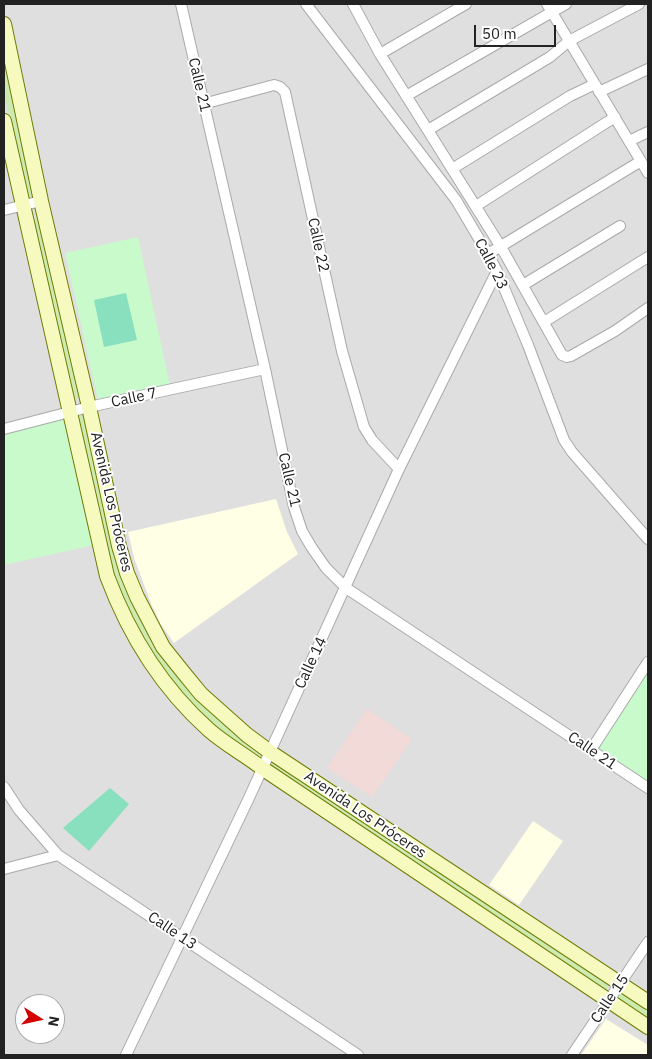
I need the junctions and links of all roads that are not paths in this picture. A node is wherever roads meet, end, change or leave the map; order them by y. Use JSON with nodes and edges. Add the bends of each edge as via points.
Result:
{"nodes":[{"id":1,"x":181,"y":4,"type":"edge"},
{"id":2,"x":306,"y":4,"type":"edge"},
{"id":3,"x":353,"y":4,"type":"edge"},
{"id":4,"x":466,"y":4,"type":"edge"},
{"id":5,"x":566,"y":4,"type":"edge"},
{"id":6,"x":639,"y":4,"type":"edge"},
{"id":7,"x":549,"y":8,"type":"edge"},
{"id":8,"x":4,"y":24,"type":"edge"},
{"id":9,"x":569,"y":41,"type":"junction"},
{"id":10,"x":380,"y":54,"type":"junction"},
{"id":11,"x":648,"y":69,"type":"edge"},
{"id":12,"x":597,"y":88,"type":"junction"},
{"id":13,"x":406,"y":96,"type":"junction"},
{"id":14,"x":203,"y":104,"type":"junction"},
{"id":15,"x":615,"y":117,"type":"junction"},
{"id":16,"x":4,"y":121,"type":"edge"},
{"id":17,"x":428,"y":130,"type":"junction"},
{"id":18,"x":648,"y":132,"type":"edge"},
{"id":19,"x":629,"y":141,"type":"junction"},
{"id":20,"x":641,"y":161,"type":"junction"},
{"id":21,"x":452,"y":169,"type":"junction"},
{"id":22,"x":648,"y":173,"type":"edge"},
{"id":23,"x":42,"y":201,"type":"junction"},
{"id":24,"x":23,"y":205,"type":"junction"},
{"id":25,"x":476,"y":206,"type":"junction"},
{"id":26,"x":4,"y":210,"type":"edge"},
{"id":27,"x":620,"y":226,"type":"dead end"},
{"id":28,"x":501,"y":246,"type":"junction"},
{"id":29,"x":488,"y":254,"type":"junction"},
{"id":30,"x":648,"y":257,"type":"edge"},
{"id":31,"x":497,"y":271,"type":"junction"},
{"id":32,"x":523,"y":285,"type":"junction"},
{"id":33,"x":648,"y":308,"type":"edge"},
{"id":34,"x":544,"y":322,"type":"junction"},
{"id":35,"x":265,"y":369,"type":"junction"},
{"id":36,"x":89,"y":407,"type":"junction"},
{"id":37,"x":70,"y":412,"type":"junction"},
{"id":38,"x":4,"y":429,"type":"edge"},
{"id":39,"x":399,"y":469,"type":"junction"},
{"id":40,"x":648,"y":539,"type":"edge"},
{"id":41,"x":346,"y":588,"type":"junction"},
{"id":42,"x":648,"y":662,"type":"edge"},
{"id":43,"x":591,"y":750,"type":"junction"},
{"id":44,"x":270,"y":752,"type":"junction"},
{"id":45,"x":262,"y":768,"type":"junction"},
{"id":46,"x":4,"y":787,"type":"edge"},
{"id":47,"x":648,"y":788,"type":"edge"},
{"id":48,"x":58,"y":855,"type":"junction"},
{"id":49,"x":4,"y":868,"type":"edge"},
{"id":50,"x":183,"y":939,"type":"junction"},
{"id":51,"x":648,"y":942,"type":"edge"},
{"id":52,"x":620,"y":984,"type":"junction"},
{"id":53,"x":609,"y":1000,"type":"junction"},
{"id":54,"x":648,"y":1002,"type":"edge"},
{"id":55,"x":648,"y":1027,"type":"edge"},
{"id":56,"x":126,"y":1055,"type":"edge"},
{"id":57,"x":358,"y":1055,"type":"edge"},
{"id":58,"x":572,"y":1055,"type":"edge"}],
"edges":[{"from":1,"to":14,"type":"street","name":"Calle 21"},
{"from":2,"to":29,"type":"street","name":"Calle 23","via":[[456,200]]},
{"from":3,"to":10,"type":"street"},
{"from":4,"to":10,"type":"street"},
{"from":5,"to":7,"type":"street"},
{"from":6,"to":9,"type":"street"},
{"from":7,"to":9,"type":"street"},
{"from":7,"to":13,"type":"street"},
{"from":8,"to":23,"type":"main road","name":"Avenida Los Próceres"},
{"from":9,"to":12,"type":"street"},
{"from":9,"to":17,"type":"street","via":[[550,57]]},
{"from":10,"to":13,"type":"street"},
{"from":11,"to":12,"type":"street"},
{"from":12,"to":15,"type":"street"},
{"from":12,"to":21,"type":"street","via":[[570,96]]},
{"from":13,"to":17,"type":"street"},
{"from":14,"to":35,"type":"street","name":"Calle 21"},
{"from":14,"to":39,"type":"street","name":"Calle 22","via":[[274,85],[285,92],[342,351],[364,427]]},
{"from":15,"to":19,"type":"street"},
{"from":15,"to":25,"type":"street"},
{"from":16,"to":24,"type":"main road","name":"Avenida Los Próceres"},
{"from":17,"to":21,"type":"street"},
{"from":18,"to":19,"type":"street"},
{"from":19,"to":20,"type":"street"},
{"from":20,"to":22,"type":"street"},
{"from":20,"to":28,"type":"street"},
{"from":21,"to":25,"type":"street"},
{"from":23,"to":24,"type":"street"},
{"from":23,"to":36,"type":"main road","name":"Avenida Los Próceres"},
{"from":24,"to":26,"type":"street"},
{"from":24,"to":37,"type":"main road","name":"Avenida Los Próceres"},
{"from":25,"to":28,"type":"street"},
{"from":27,"to":32,"type":"street"},
{"from":28,"to":29,"type":"street"},
{"from":28,"to":32,"type":"street"},
{"from":29,"to":31,"type":"street","name":"Calle 23"},
{"from":30,"to":34,"type":"street"},
{"from":31,"to":39,"type":"street","name":"Calle 14"},
{"from":31,"to":40,"type":"street","name":"Calle 23","via":[[564,440]]},
{"from":32,"to":34,"type":"street"},
{"from":33,"to":34,"type":"street","via":[[615,331],[566,357]]},
{"from":35,"to":36,"type":"street","name":"Calle 7"},
{"from":35,"to":41,"type":"street","name":"Calle 21","via":[[302,531],[326,568]]},
{"from":36,"to":37,"type":"street","name":"Calle 7"},
{"from":36,"to":44,"type":"main road","name":"Avenida Los Próceres","via":[[119,546],[136,597],[163,647],[201,694]]},
{"from":37,"to":38,"type":"street","name":"Calle 7"},
{"from":37,"to":45,"type":"main road","name":"Avenida Los Próceres","via":[[107,576],[135,639],[168,688],[197,718]]},
{"from":39,"to":41,"type":"street","name":"Calle 14"},
{"from":41,"to":43,"type":"street","name":"Calle 21"},
{"from":41,"to":44,"type":"street","name":"Calle 14"},
{"from":42,"to":43,"type":"street"},
{"from":43,"to":47,"type":"street","name":"Calle 21"},
{"from":44,"to":45,"type":"street","name":"Calle 14"},
{"from":44,"to":52,"type":"main road","name":"Avenida Los Próceres"},
{"from":45,"to":50,"type":"street","name":"Calle 14"},
{"from":45,"to":53,"type":"main road","name":"Avenida Los Próceres"},
{"from":46,"to":48,"type":"street","name":"Calle 13","via":[[19,810]]},
{"from":48,"to":49,"type":"street"},
{"from":48,"to":50,"type":"street","name":"Calle 13"},
{"from":50,"to":56,"type":"street","name":"Calle 14"},
{"from":50,"to":57,"type":"street","name":"Calle 13"},
{"from":51,"to":52,"type":"street","name":"Calle 15"},
{"from":52,"to":53,"type":"street","name":"Calle 15"},
{"from":52,"to":54,"type":"main road","name":"Avenida Los Próceres"},
{"from":53,"to":55,"type":"main road","name":"Avenida Los Próceres"},
{"from":53,"to":58,"type":"street","name":"Calle 15"}]}
